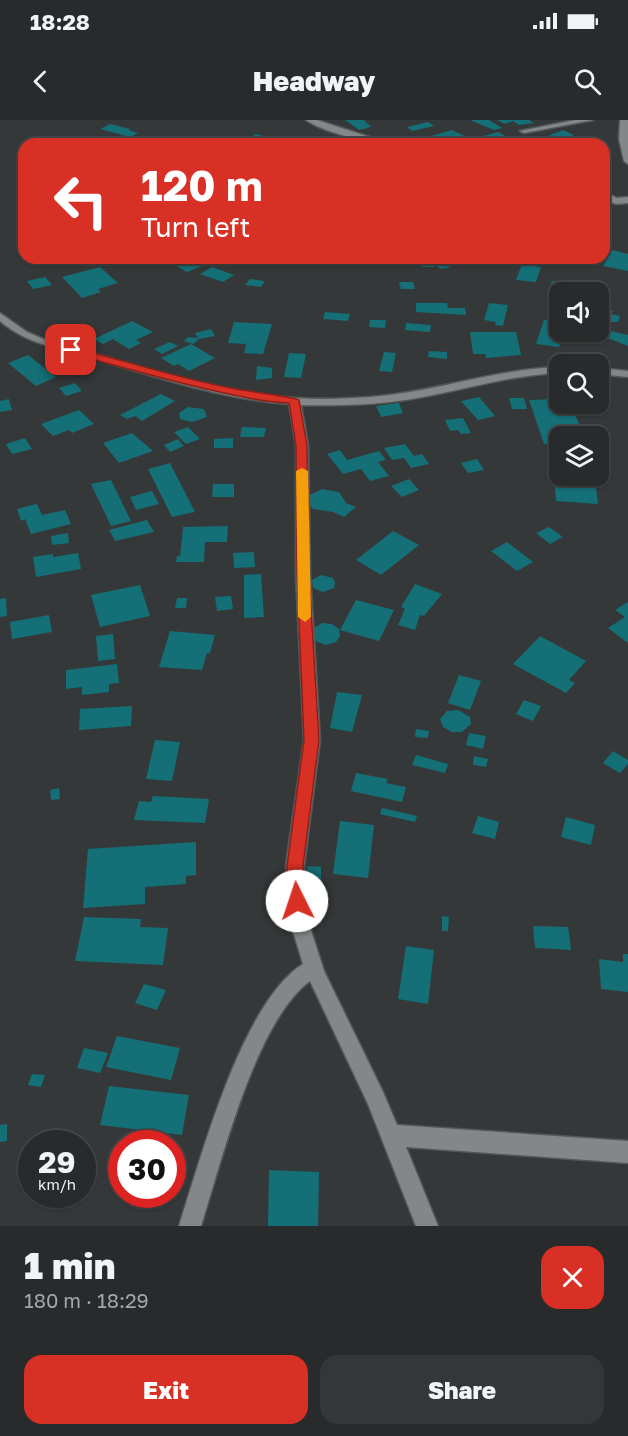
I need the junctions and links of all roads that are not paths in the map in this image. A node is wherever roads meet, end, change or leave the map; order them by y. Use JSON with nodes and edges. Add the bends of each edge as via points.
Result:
{"nodes":[{"id":1,"x":310,"y":120,"type":"edge"},
{"id":2,"x":589,"y":120,"type":"edge"},
{"id":3,"x":624,"y":120,"type":"edge"},
{"id":4,"x":524,"y":131,"type":"dead end"},
{"id":5,"x":366,"y":138,"type":"edge"},
{"id":6,"x":628,"y":161,"type":"edge"},
{"id":7,"x":610,"y":198,"type":"edge"},
{"id":8,"x":628,"y":200,"type":"edge"},
{"id":9,"x":616,"y":201,"type":"junction"},
{"id":10,"x":610,"y":202,"type":"edge"},
{"id":11,"x":0,"y":316,"type":"edge"},
{"id":12,"x":549,"y":371,"type":"edge"},
{"id":13,"x":609,"y":373,"type":"edge"},
{"id":14,"x":628,"y":374,"type":"edge"},
{"id":15,"x":294,"y":400,"type":"junction"},
{"id":16,"x":314,"y":968,"type":"junction"},
{"id":17,"x":390,"y":1135,"type":"junction"},
{"id":18,"x":628,"y":1152,"type":"edge"},
{"id":19,"x":190,"y":1226,"type":"edge"},
{"id":20,"x":427,"y":1226,"type":"edge"}],
"edges":[{"from":1,"to":5,"type":"street"},
{"from":2,"to":4,"type":"street"},
{"from":3,"to":6,"type":"street"},
{"from":7,"to":9,"type":"street"},
{"from":8,"to":9,"type":"street"},
{"from":9,"to":10,"type":"street"},
{"from":11,"to":15,"type":"street","via":[[37,342],[224,390]]},
{"from":12,"to":15,"type":"street","via":[[385,399]]},
{"from":13,"to":14,"type":"street"},
{"from":15,"to":16,"type":"street","via":[[302,445],[303,575],[312,740],[295,866],[298,918]]},
{"from":16,"to":17,"type":"street"},
{"from":16,"to":19,"type":"street","via":[[293,983],[266,1021],[241,1076]]},
{"from":17,"to":18,"type":"street"},
{"from":17,"to":20,"type":"street"}]}
